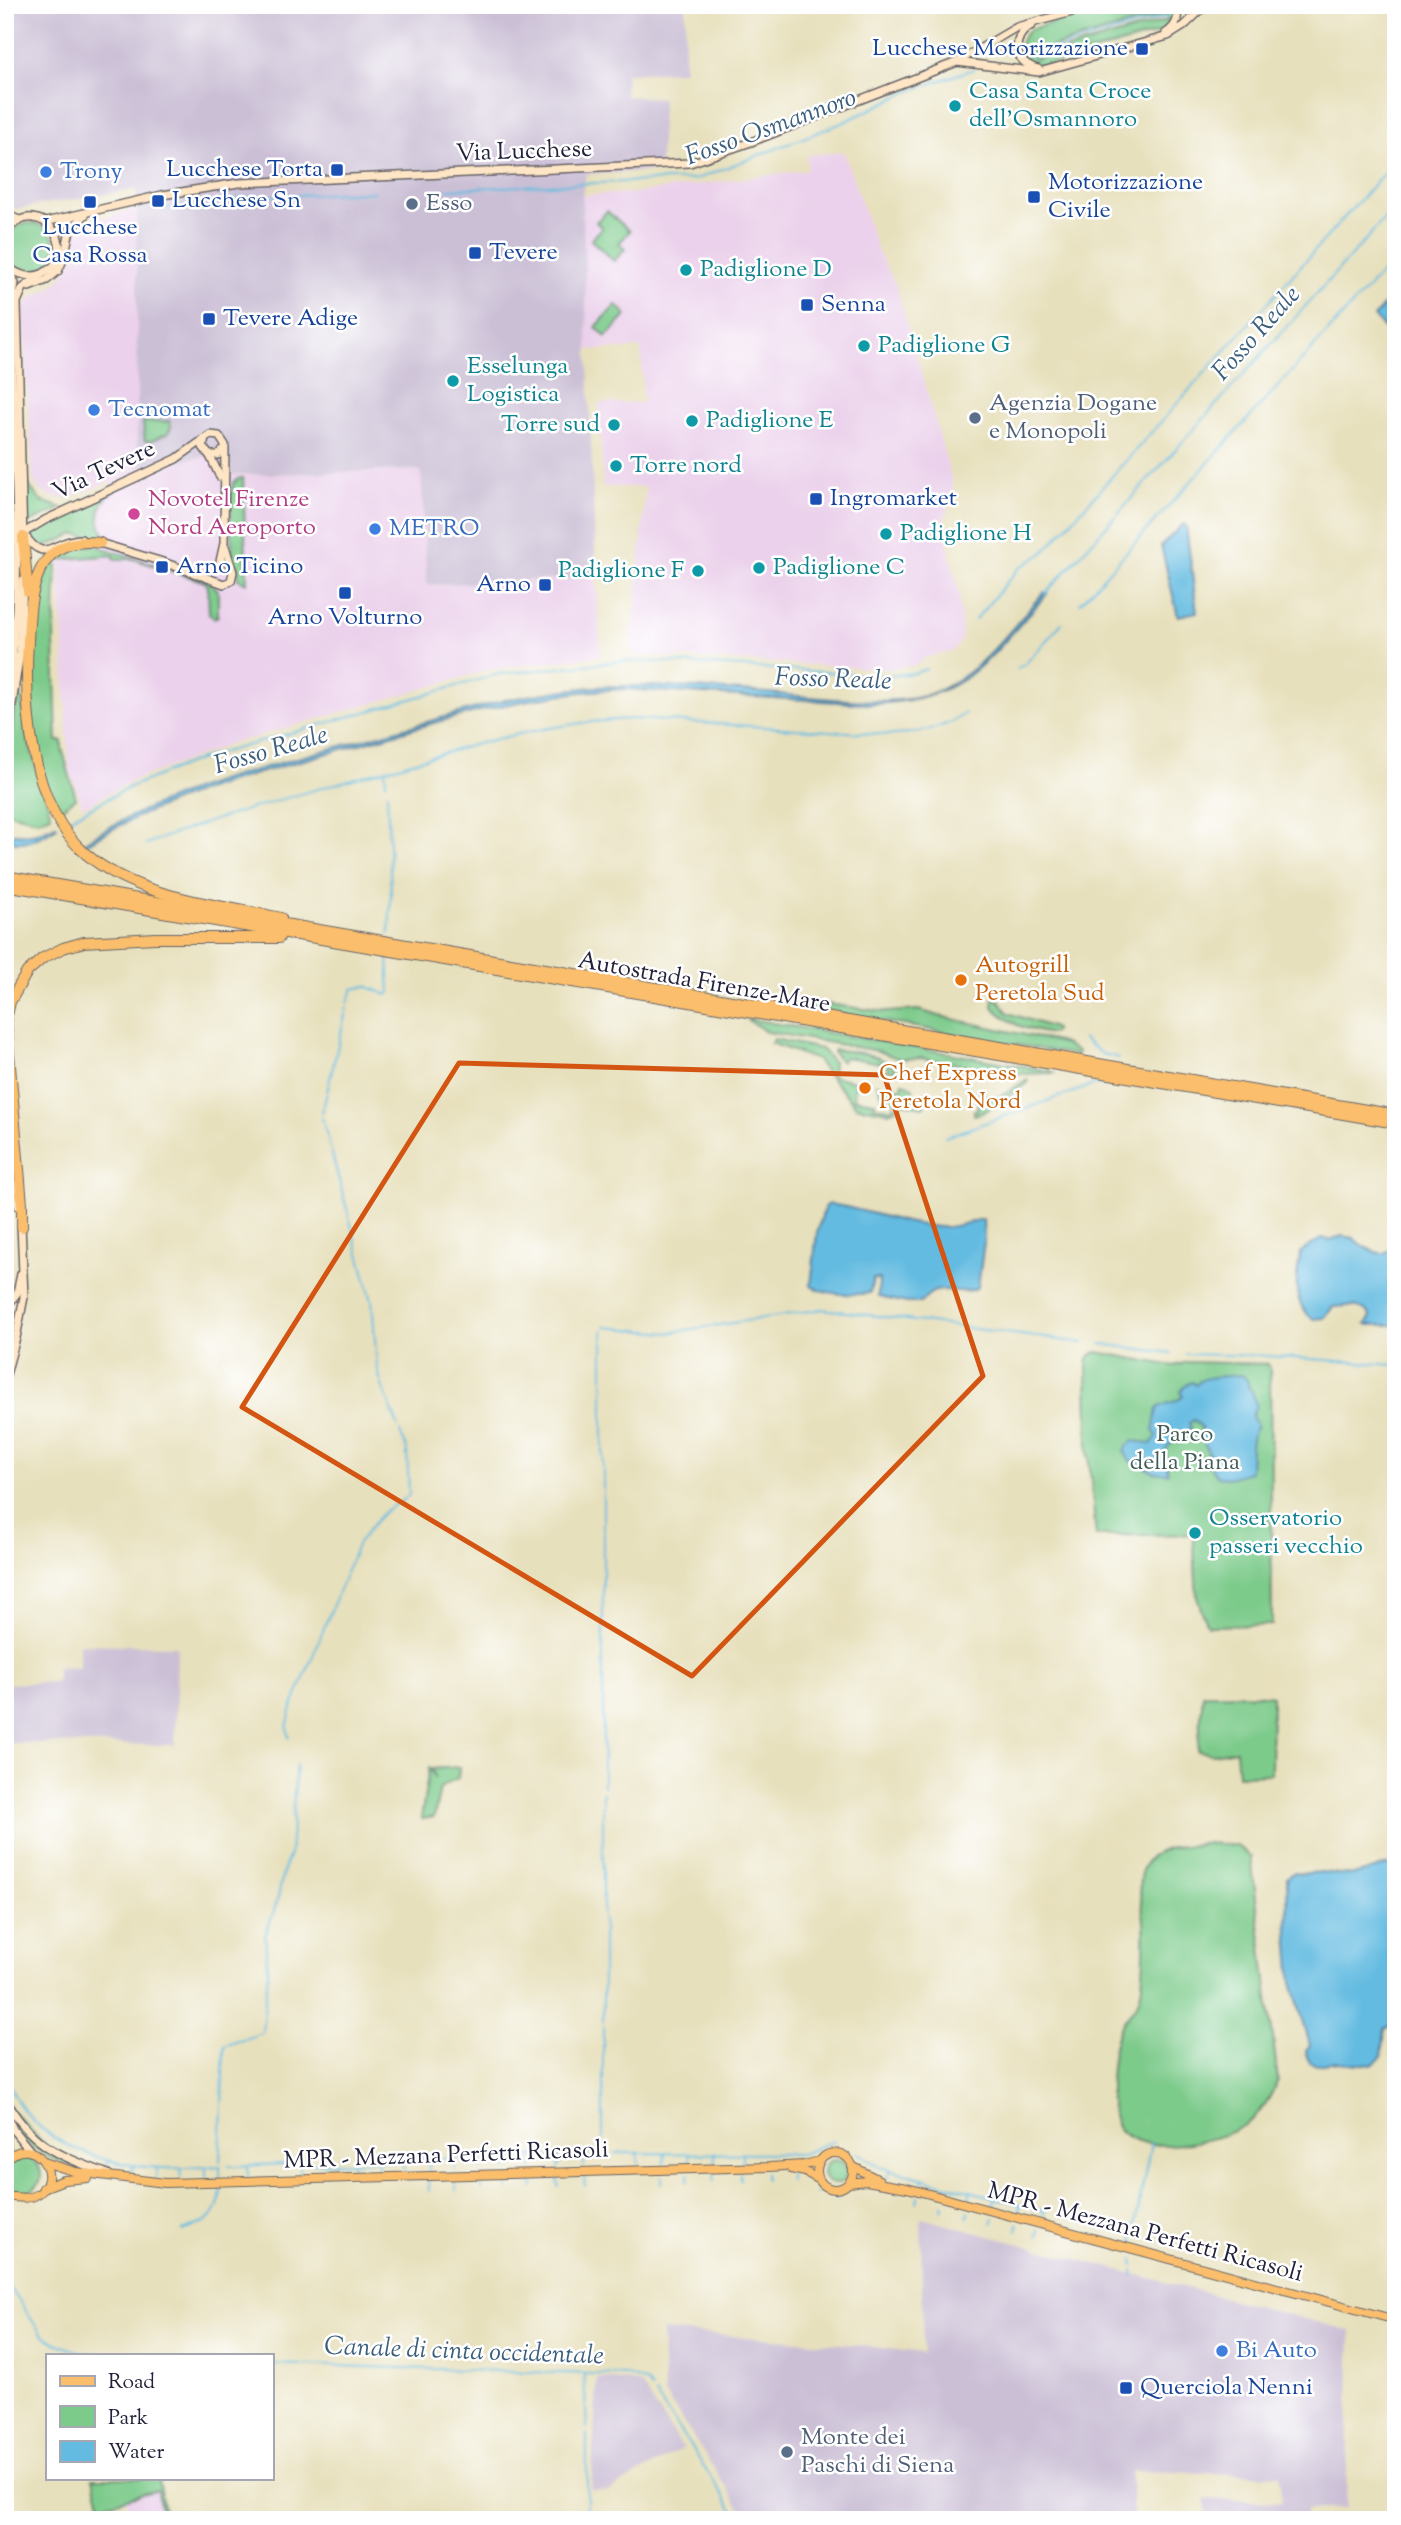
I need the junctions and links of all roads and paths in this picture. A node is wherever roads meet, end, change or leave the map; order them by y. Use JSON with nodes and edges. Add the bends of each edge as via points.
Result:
{"nodes":[{"id":1,"x":1098,"y":5,"type":"edge"},
{"id":2,"x":1176,"y":5,"type":"edge"},
{"id":3,"x":1206,"y":5,"type":"edge"},
{"id":4,"x":1046,"y":20,"type":"junction"},
{"id":5,"x":1153,"y":40,"type":"junction"},
{"id":6,"x":957,"y":62,"type":"junction"},
{"id":7,"x":1048,"y":69,"type":"junction"},
{"id":8,"x":5,"y":205,"type":"edge"},
{"id":9,"x":88,"y":212,"type":"junction"},
{"id":10,"x":77,"y":214,"type":"junction"},
{"id":11,"x":20,"y":220,"type":"junction"},
{"id":12,"x":5,"y":222,"type":"edge"},
{"id":13,"x":45,"y":222,"type":"junction"},
{"id":14,"x":6,"y":231,"type":"edge"},
{"id":15,"x":57,"y":235,"type":"junction"},
{"id":16,"x":6,"y":263,"type":"edge"},
{"id":17,"x":48,"y":270,"type":"junction"},
{"id":18,"x":5,"y":291,"type":"edge"},
{"id":19,"x":16,"y":312,"type":"junction"},
{"id":20,"x":11,"y":344,"type":"junction"},
{"id":21,"x":205,"y":438,"type":"junction"},
{"id":22,"x":224,"y":449,"type":"junction"},
{"id":23,"x":211,"y":456,"type":"junction"},
{"id":24,"x":223,"y":488,"type":"junction"},
{"id":25,"x":21,"y":536,"type":"junction"},
{"id":26,"x":100,"y":543,"type":"junction"},
{"id":27,"x":224,"y":543,"type":"junction"},
{"id":28,"x":219,"y":566,"type":"junction"},
{"id":29,"x":231,"y":567,"type":"junction"},
{"id":30,"x":215,"y":580,"type":"junction"},
{"id":31,"x":29,"y":610,"type":"junction"},
{"id":32,"x":5,"y":708,"type":"edge"},
{"id":33,"x":5,"y":750,"type":"edge"},
{"id":34,"x":5,"y":876,"type":"edge"},
{"id":35,"x":5,"y":885,"type":"edge"},
{"id":36,"x":397,"y":948,"type":"junction"},
{"id":37,"x":1396,"y":1115,"type":"edge"},
{"id":38,"x":1396,"y":1124,"type":"edge"},
{"id":39,"x":5,"y":1175,"type":"edge"},
{"id":40,"x":22,"y":1227,"type":"junction"},
{"id":41,"x":23,"y":1260,"type":"junction"},
{"id":42,"x":5,"y":1309,"type":"edge"},
{"id":43,"x":5,"y":1378,"type":"edge"},
{"id":44,"x":5,"y":2098,"type":"edge"},
{"id":45,"x":5,"y":2113,"type":"edge"},
{"id":46,"x":5,"y":2133,"type":"edge"},
{"id":47,"x":31,"y":2152,"type":"junction"},
{"id":48,"x":5,"y":2161,"type":"edge"},
{"id":49,"x":820,"y":2161,"type":"junction"},
{"id":50,"x":44,"y":2162,"type":"junction"},
{"id":51,"x":781,"y":2166,"type":"junction"},
{"id":52,"x":852,"y":2166,"type":"junction"},
{"id":53,"x":117,"y":2179,"type":"junction"},
{"id":54,"x":818,"y":2179,"type":"junction"},
{"id":55,"x":849,"y":2183,"type":"junction"},
{"id":56,"x":885,"y":2183,"type":"junction"},
{"id":57,"x":5,"y":2188,"type":"edge"},
{"id":58,"x":43,"y":2188,"type":"junction"},
{"id":59,"x":15,"y":2196,"type":"junction"},
{"id":60,"x":5,"y":2197,"type":"edge"},
{"id":61,"x":1396,"y":2320,"type":"edge"}],
"edges":[{"from":1,"to":4,"type":"main road","name":"Via Lucchese"},
{"from":2,"to":5,"type":"main road","via":[[1176,24]]},
{"from":3,"to":5,"type":"main road","name":"Via Lucchese","via":[[1177,31]]},
{"from":4,"to":6,"type":"main road","name":"Via Lucchese","via":[[1017,27]]},
{"from":4,"to":7,"type":"main road","via":[[1024,30],[1016,47],[1028,65]]},
{"from":5,"to":7,"type":"main road","name":"Via Lucchese"},
{"from":6,"to":7,"type":"main road","name":"Via Lucchese","via":[[1029,72]]},
{"from":6,"to":9,"type":"main road","name":"Via Lucchese","via":[[690,163],[239,183]]},
{"from":8,"to":11,"type":"main road","via":[[8,215]]},
{"from":9,"to":10,"type":"main road","name":"Via Lucchese"},
{"from":9,"to":19,"type":"main road","via":[[70,230],[58,271],[29,287]]},
{"from":10,"to":13,"type":"main road","name":"Via Lucchese"},
{"from":10,"to":15,"type":"main road"},
{"from":11,"to":13,"type":"main road","name":"Via Lucchese"},
{"from":11,"to":14,"type":"main road"},
{"from":12,"to":14,"type":"main road"},
{"from":13,"to":15,"type":"main road"},
{"from":15,"to":17,"type":"main road","via":[[58,254]]},
{"from":16,"to":17,"type":"main road","via":[[26,276]]},
{"from":16,"to":20,"type":"main road","via":[[15,283]]},
{"from":17,"to":19,"type":"main road","via":[[20,292]]},
{"from":18,"to":20,"type":"main road"},
{"from":19,"to":25,"type":"main road"},
{"from":20,"to":25,"type":"main road"},
{"from":21,"to":22,"type":"main road","via":[[219,436]]},
{"from":21,"to":23,"type":"main road","via":[[203,449]]},
{"from":21,"to":25,"type":"main road","name":"Via Tevere","via":[[176,459],[45,520]]},
{"from":22,"to":23,"type":"main road"},
{"from":22,"to":24,"type":"main road"},
{"from":23,"to":24,"type":"main road"},
{"from":24,"to":27,"type":"main road"},
{"from":25,"to":26,"type":"main road","via":[[40,551],[79,538]]},
{"from":25,"to":31,"type":"highway"},
{"from":25,"to":32,"type":"main road"},
{"from":25,"to":33,"type":"main road","via":[[22,629]]},
{"from":26,"to":30,"type":"main road"},
{"from":26,"to":31,"type":"highway","via":[[71,545],[48,560],[34,580]]},
{"from":27,"to":28,"type":"main road"},
{"from":27,"to":29,"type":"main road"},
{"from":28,"to":29,"type":"main road"},
{"from":28,"to":30,"type":"main road"},
{"from":29,"to":30,"type":"main road","via":[[231,581]]},
{"from":31,"to":36,"type":"highway","via":[[29,729],[55,813],[76,845],[121,876],[176,896]]},
{"from":34,"to":36,"type":"highway","name":"Autostrada Firenze-Mare"},
{"from":35,"to":36,"type":"highway","name":"Autostrada Firenze-Mare"},
{"from":36,"to":37,"type":"highway","name":"Autostrada Firenze-Mare"},
{"from":36,"to":38,"type":"highway","name":"Autostrada Firenze-Mare"},
{"from":36,"to":40,"type":"highway","via":[[277,937],[155,938],[84,942],[43,958],[17,987],[6,1020]]},
{"from":39,"to":40,"type":"main road","via":[[15,1191]]},
{"from":40,"to":41,"type":"main road"},
{"from":41,"to":42,"type":"main road","via":[[17,1293]]},
{"from":41,"to":43,"type":"main road","via":[[22,1312]]},
{"from":44,"to":53,"type":"main road","via":[[20,2122],[43,2144]]},
{"from":45,"to":47,"type":"main road"},
{"from":46,"to":48,"type":"main road"},
{"from":47,"to":48,"type":"main road","via":[[19,2152]]},
{"from":47,"to":50,"type":"main road"},
{"from":49,"to":51,"type":"main road","name":"MPR - Mezzana Perfetti Ricasoli"},
{"from":49,"to":52,"type":"main road","via":[[836,2153],[848,2158]]},
{"from":49,"to":54,"type":"main road"},
{"from":50,"to":53,"type":"main road","name":"MPR - Mezzana Perfetti Ricasoli"},
{"from":50,"to":58,"type":"main road","via":[[48,2177]]},
{"from":51,"to":53,"type":"main road","name":"MPR - Mezzana Perfetti Ricasoli","via":[[228,2182]]},
{"from":51,"to":54,"type":"main road","name":"MPR - Mezzana Perfetti Ricasoli"},
{"from":52,"to":55,"type":"main road"},
{"from":52,"to":56,"type":"main road","name":"MPR - Mezzana Perfetti Ricasoli"},
{"from":53,"to":58,"type":"main road","name":"MPR - Mezzana Perfetti Ricasoli","via":[[69,2179]]},
{"from":54,"to":55,"type":"main road","via":[[832,2189]]},
{"from":55,"to":56,"type":"main road","name":"MPR - Mezzana Perfetti Ricasoli"},
{"from":56,"to":61,"type":"main road","name":"MPR - Mezzana Perfetti Ricasoli"},
{"from":57,"to":59,"type":"main road"},
{"from":58,"to":59,"type":"main road","name":"MPR - Mezzana Perfetti Ricasoli","via":[[31,2197]]},
{"from":59,"to":60,"type":"main road","name":"MPR - Mezzana Perfetti Ricasoli"}]}
